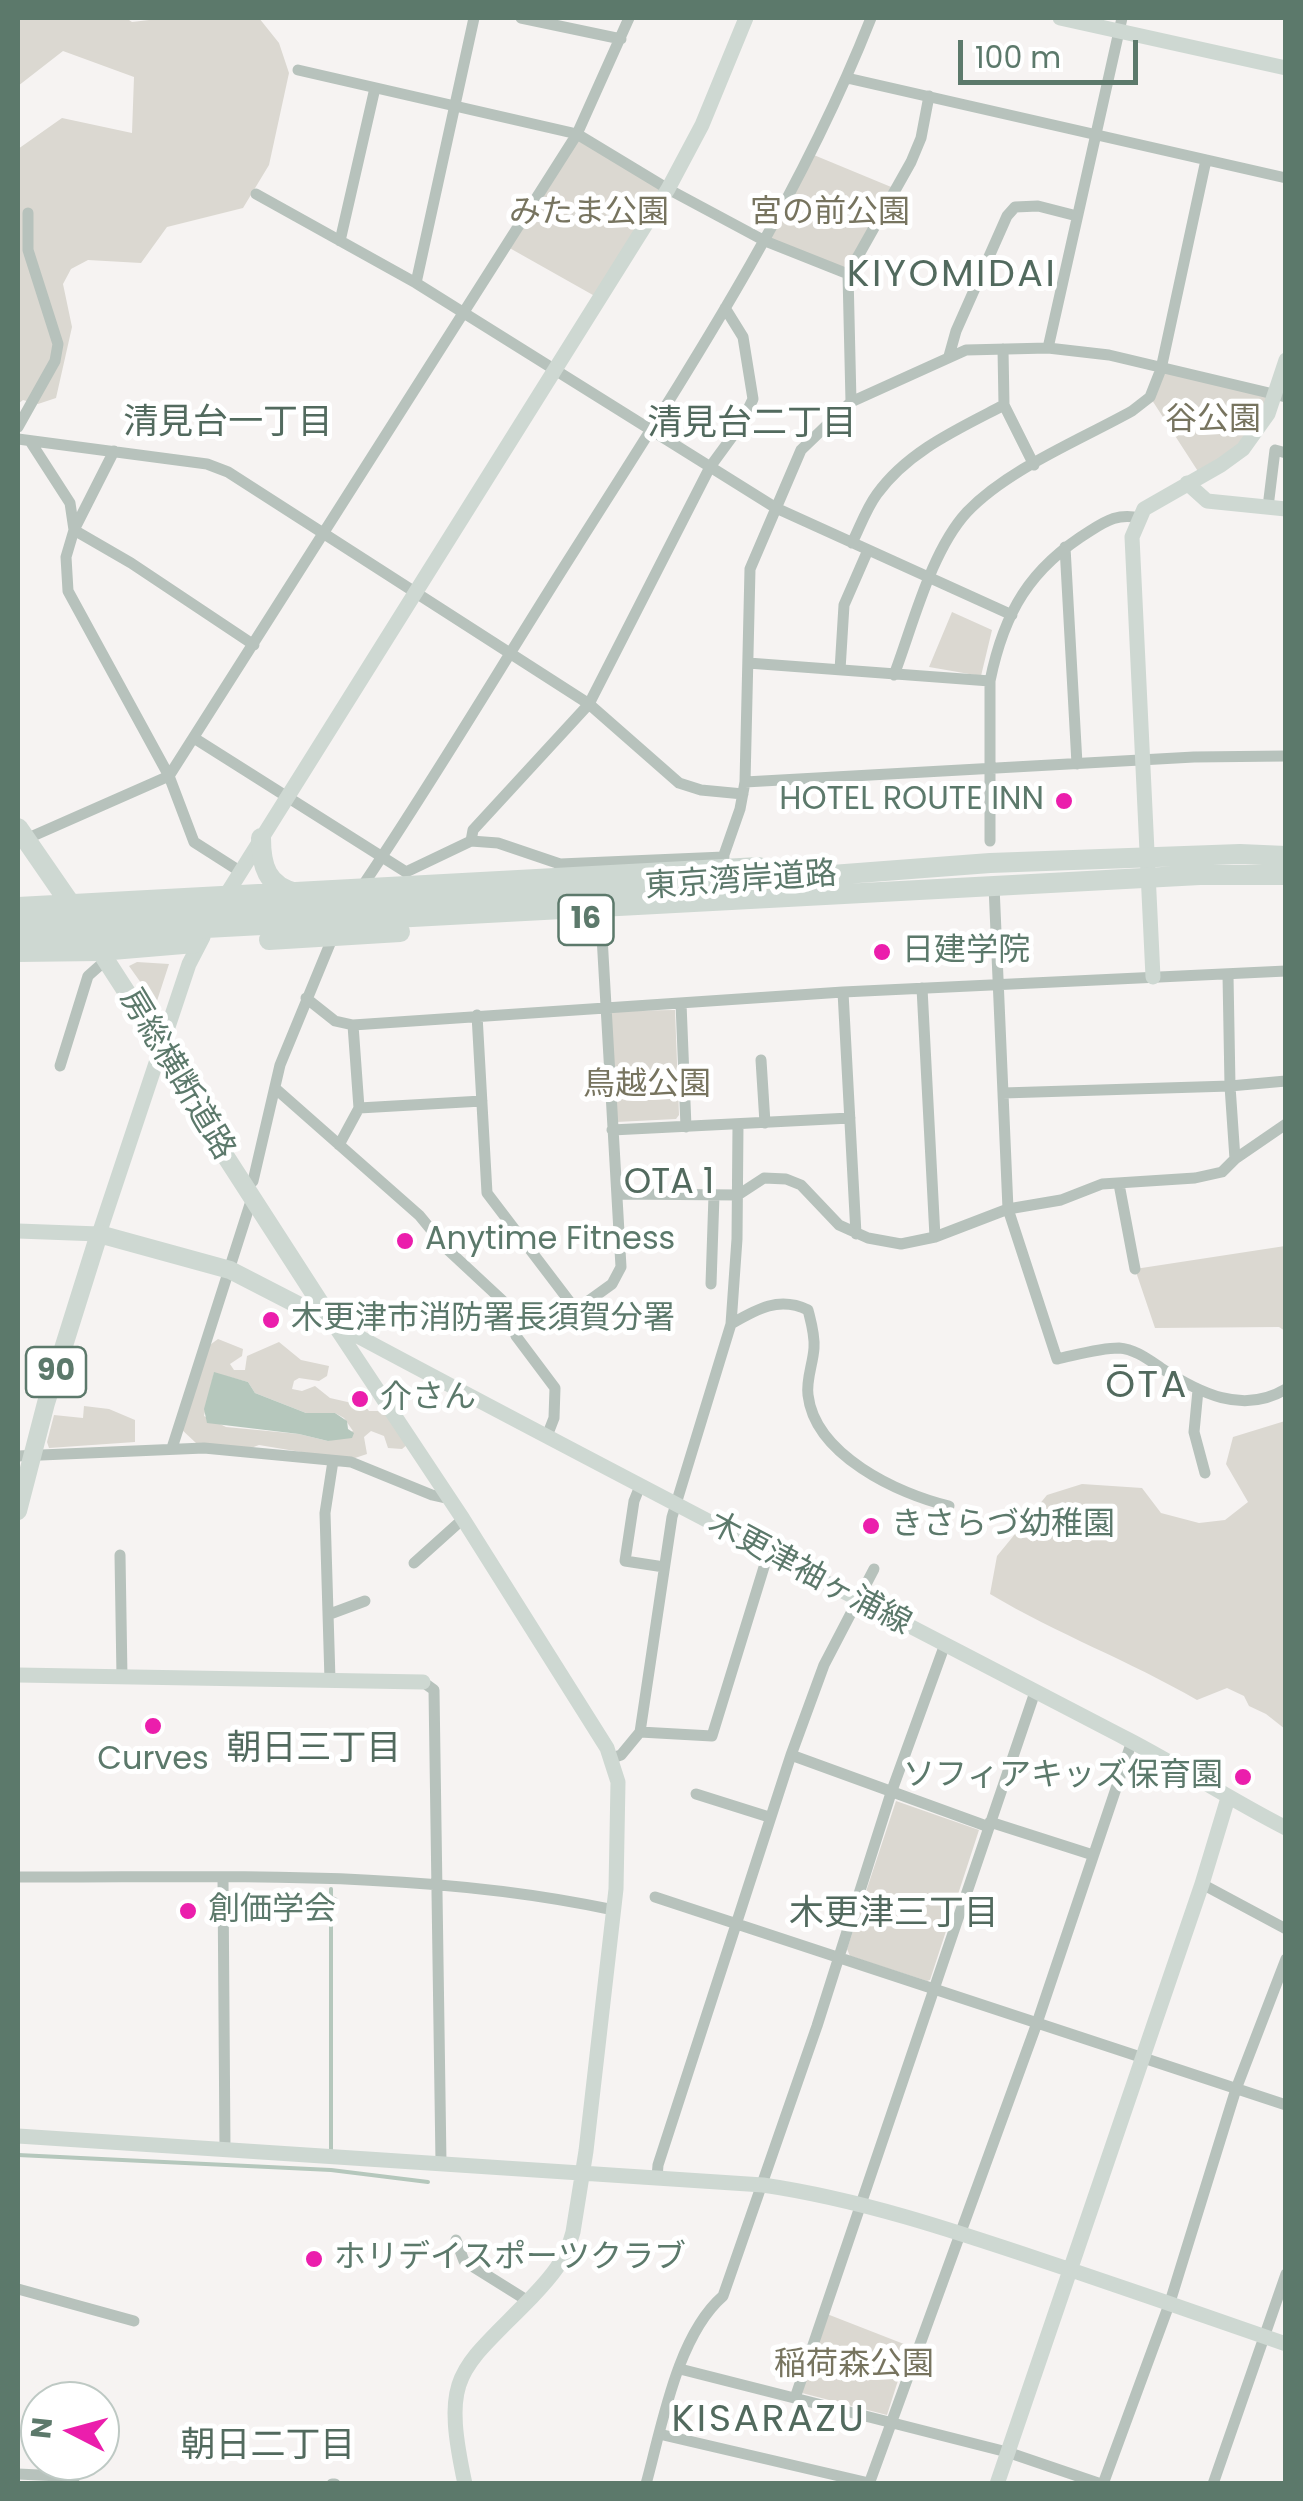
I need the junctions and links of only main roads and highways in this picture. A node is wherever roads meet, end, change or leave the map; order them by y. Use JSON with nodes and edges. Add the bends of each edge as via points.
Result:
{"nodes":[{"id":1,"x":22,"y":834,"type":"edge"},
{"id":2,"x":261,"y":838,"type":"road end"},
{"id":3,"x":990,"y":852,"type":"junction"},
{"id":4,"x":1286,"y":856,"type":"edge"},
{"id":5,"x":1148,"y":867,"type":"junction"},
{"id":6,"x":1286,"y":875,"type":"edge"},
{"id":7,"x":970,"y":887,"type":"junction"},
{"id":8,"x":299,"y":894,"type":"junction"},
{"id":9,"x":634,"y":898,"type":"junction"},
{"id":10,"x":73,"y":906,"type":"junction"},
{"id":11,"x":18,"y":907,"type":"edge"},
{"id":12,"x":18,"y":922,"type":"edge"},
{"id":13,"x":18,"y":938,"type":"edge"},
{"id":14,"x":18,"y":952,"type":"edge"},
{"id":15,"x":103,"y":956,"type":"junction"},
{"id":16,"x":24,"y":1455,"type":"edge"},
{"id":17,"x":18,"y":1511,"type":"edge"}],
"edges":[{"from":1,"to":10,"type":"highway","name":"房総横断道路"},
{"from":2,"to":8,"type":"highway","via":[[269,878]]},
{"from":3,"to":5,"type":"highway","name":"東京湾岸道路","number":"16"},
{"from":3,"to":8,"type":"highway","number":"16","via":[[722,863]]},
{"from":3,"to":9,"type":"highway","name":"東京湾岸道路","number":"16"},
{"from":4,"to":5,"type":"highway","name":"東京湾岸道路","number":"16"},
{"from":5,"to":6,"type":"highway","name":"東京湾岸道路","number":"16"},
{"from":5,"to":7,"type":"highway","name":"東京湾岸道路","number":"16"},
{"from":7,"to":9,"type":"highway","name":"東京湾岸道路","number":"16"},
{"from":7,"to":15,"type":"highway","number":"16","via":[[886,903],[200,943]]},
{"from":8,"to":10,"type":"highway","number":"16"},
{"from":9,"to":12,"type":"highway","name":"東京湾岸道路","number":"16"},
{"from":9,"to":13,"type":"highway","name":"東京湾岸道路","number":"16"},
{"from":10,"to":11,"type":"highway","number":"16"},
{"from":10,"to":15,"type":"highway","name":"房総横断道路"},
{"from":14,"to":15,"type":"highway","number":"16"},
{"from":15,"to":16,"type":"main road","name":"房総横断道路","number":"90","via":[[333,1323],[230,1270],[99,1234]]},
{"from":16,"to":17,"type":"main road","number":"90"}]}
